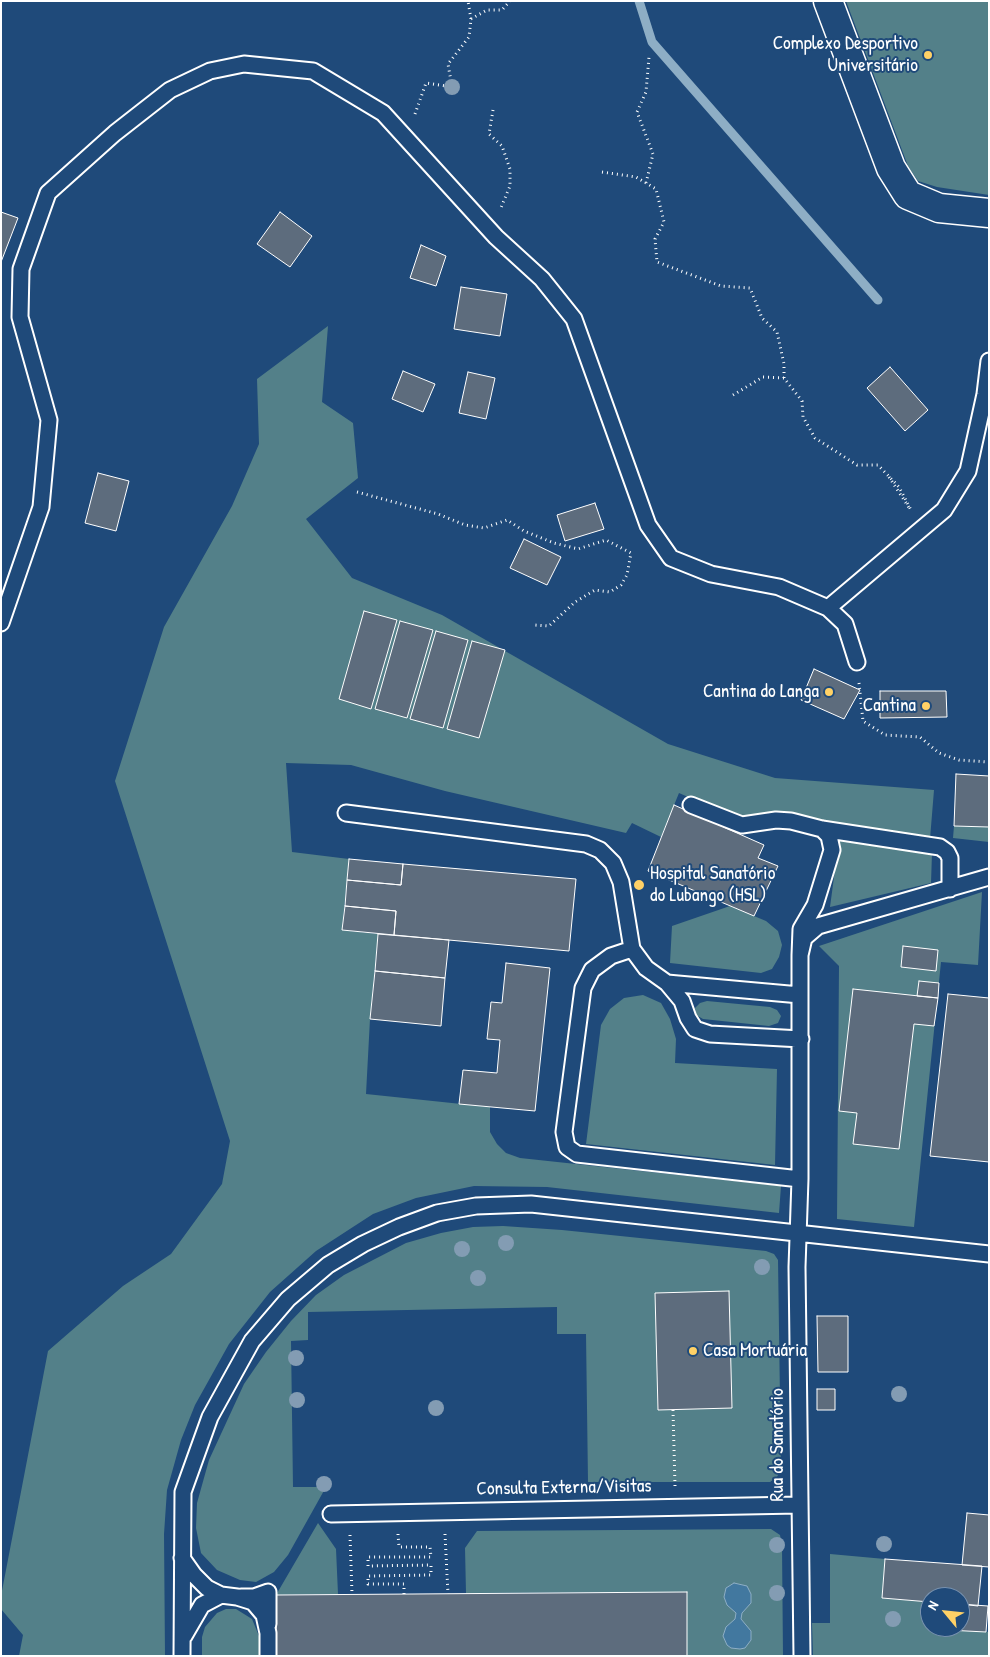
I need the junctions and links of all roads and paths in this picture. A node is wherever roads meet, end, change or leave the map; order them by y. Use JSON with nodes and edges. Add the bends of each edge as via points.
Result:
{"nodes":[{"id":1,"x":468,"y":1,"type":"edge"},
{"id":2,"x":510,"y":1,"type":"edge"},
{"id":3,"x":828,"y":1,"type":"edge"},
{"id":4,"x":471,"y":19,"type":"junction"},
{"id":5,"x":649,"y":57,"type":"dead end"},
{"id":6,"x":493,"y":110,"type":"dead end"},
{"id":7,"x":404,"y":135,"type":"junction"},
{"id":8,"x":602,"y":172,"type":"dead end"},
{"id":9,"x":646,"y":183,"type":"junction"},
{"id":10,"x":499,"y":212,"type":"dead end"},
{"id":11,"x":989,"y":213,"type":"edge"},
{"id":12,"x":989,"y":361,"type":"edge"},
{"id":13,"x":784,"y":378,"type":"junction"},
{"id":14,"x":733,"y":395,"type":"dead end"},
{"id":15,"x":357,"y":492,"type":"dead end"},
{"id":16,"x":908,"y":540,"type":"junction"},
{"id":17,"x":828,"y":608,"type":"junction"},
{"id":18,"x":1,"y":623,"type":"edge"},
{"id":19,"x":534,"y":625,"type":"dead end"},
{"id":20,"x":857,"y":662,"type":"joint"},
{"id":21,"x":989,"y":762,"type":"edge"},
{"id":22,"x":691,"y":805,"type":"dead end"},
{"id":23,"x":346,"y":813,"type":"dead end"},
{"id":24,"x":822,"y":829,"type":"junction"},
{"id":25,"x":989,"y":877,"type":"edge"},
{"id":26,"x":950,"y":888,"type":"junction"},
{"id":27,"x":632,"y":949,"type":"junction"},
{"id":28,"x":800,"y":955,"type":"junction"},
{"id":29,"x":667,"y":983,"type":"junction"},
{"id":30,"x":800,"y":995,"type":"junction"},
{"id":31,"x":801,"y":1039,"type":"junction"},
{"id":32,"x":800,"y":1180,"type":"junction"},
{"id":33,"x":798,"y":1234,"type":"junction"},
{"id":34,"x":989,"y":1254,"type":"edge"},
{"id":35,"x":672,"y":1410,"type":"dead end"},
{"id":36,"x":798,"y":1505,"type":"junction"},
{"id":37,"x":675,"y":1506,"type":"junction"},
{"id":38,"x":397,"y":1512,"type":"junction"},
{"id":39,"x":331,"y":1514,"type":"dead end"},
{"id":40,"x":351,"y":1547,"type":"dead end"},
{"id":41,"x":446,"y":1548,"type":"dead end"},
{"id":42,"x":182,"y":1558,"type":"junction"},
{"id":43,"x":352,"y":1594,"type":"dead end"},
{"id":44,"x":404,"y":1594,"type":"dead end"},
{"id":45,"x":448,"y":1594,"type":"dead end"},
{"id":46,"x":221,"y":1595,"type":"junction"},
{"id":47,"x":182,"y":1639,"type":"junction"},
{"id":48,"x":182,"y":1656,"type":"edge"},
{"id":49,"x":268,"y":1656,"type":"edge"},
{"id":50,"x":802,"y":1656,"type":"edge"}],
"edges":[{"from":1,"to":4,"type":"path"},
{"from":2,"to":4,"type":"path","via":[[502,10],[488,10]]},
{"from":3,"to":11,"type":"street","via":[[892,168],[908,195],[938,208]]},
{"from":4,"to":7,"type":"path","via":[[469,37],[448,64],[452,87],[426,83]]},
{"from":5,"to":9,"type":"path","via":[[646,92],[637,112],[653,154]]},
{"from":6,"to":10,"type":"path","via":[[489,134],[502,146],[510,169],[510,186]]},
{"from":7,"to":17,"type":"lane","via":[[496,237],[542,279],[574,319],[648,526],[671,558],[711,574],[779,587]]},
{"from":7,"to":18,"type":"lane","via":[[384,113],[313,71],[244,64],[210,72],[170,90],[48,193],[21,270],[20,317],[49,420],[41,507]]},
{"from":8,"to":9,"type":"path","via":[[636,177]]},
{"from":9,"to":13,"type":"path","via":[[656,189],[664,222],[655,239],[657,262],[721,286],[750,288],[762,318],[777,332]]},
{"from":12,"to":16,"type":"lane","via":[[968,471],[944,510]]},
{"from":13,"to":14,"type":"path","via":[[762,377]]},
{"from":13,"to":16,"type":"path","via":[[802,401],[803,418],[815,438],[857,465],[878,465],[900,487],[911,511]]},
{"from":15,"to":19,"type":"path","via":[[438,514],[464,525],[484,528],[507,520],[554,543],[578,549],[606,540],[631,553],[628,575],[621,584],[610,592],[595,590],[574,602],[548,626]]},
{"from":16,"to":17,"type":"lane"},
{"from":17,"to":20,"type":"lane","via":[[845,624]]},
{"from":20,"to":21,"type":"path","via":[[863,721],[885,735],[920,737],[939,752],[959,760]]},
{"from":22,"to":24,"type":"lane","via":[[742,825],[776,820]]},
{"from":23,"to":27,"type":"lane","via":[[586,844],[600,850],[613,863],[621,882]]},
{"from":24,"to":26,"type":"lane","via":[[940,847],[950,858]]},
{"from":24,"to":28,"type":"lane","name":"Rua do Sanatório","via":[[829,836],[832,850],[815,905],[801,929]]},
{"from":25,"to":26,"type":"lane"},
{"from":26,"to":28,"type":"lane","via":[[818,926],[804,938]]},
{"from":27,"to":29,"type":"lane","via":[[646,968]]},
{"from":27,"to":32,"type":"lane","via":[[611,956],[592,970],[583,988],[564,1132],[567,1147],[577,1154]]},
{"from":28,"to":30,"type":"lane","name":"Rua do Sanatório"},
{"from":29,"to":30,"type":"lane"},
{"from":29,"to":31,"type":"lane","via":[[682,1001],[695,1028],[710,1034]]},
{"from":30,"to":31,"type":"lane","name":"Rua do Sanatório"},
{"from":31,"to":32,"type":"lane","name":"Rua do Sanatório"},
{"from":32,"to":33,"type":"lane","name":"Rua do Sanatório"},
{"from":33,"to":34,"type":"lane"},
{"from":33,"to":36,"type":"lane","name":"Rua do Sanatório"},
{"from":33,"to":42,"type":"lane","via":[[532,1204],[476,1206],[437,1213],[363,1244],[328,1265],[288,1299],[252,1340],[210,1418],[183,1492]]},
{"from":35,"to":37,"type":"path"},
{"from":36,"to":37,"type":"lane","name":"Consulta Externa/Visitas"},
{"from":36,"to":50,"type":"lane","name":"Rua do Sanatório"},
{"from":37,"to":38,"type":"lane","name":"Consulta Externa/Visitas"},
{"from":38,"to":39,"type":"lane","name":"Consulta Externa/Visitas"},
{"from":38,"to":44,"type":"path","via":[[398,1547],[430,1547],[431,1556],[368,1557],[368,1566],[431,1565],[431,1575],[368,1576],[368,1584],[404,1584]]},
{"from":40,"to":43,"type":"path"},
{"from":41,"to":45,"type":"path"},
{"from":42,"to":46,"type":"lane","via":[[206,1588]]},
{"from":42,"to":47,"type":"lane"},
{"from":46,"to":47,"type":"lane","via":[[202,1605]]},
{"from":46,"to":49,"type":"lane","via":[[253,1602],[264,1615]]},
{"from":47,"to":48,"type":"lane"}]}
